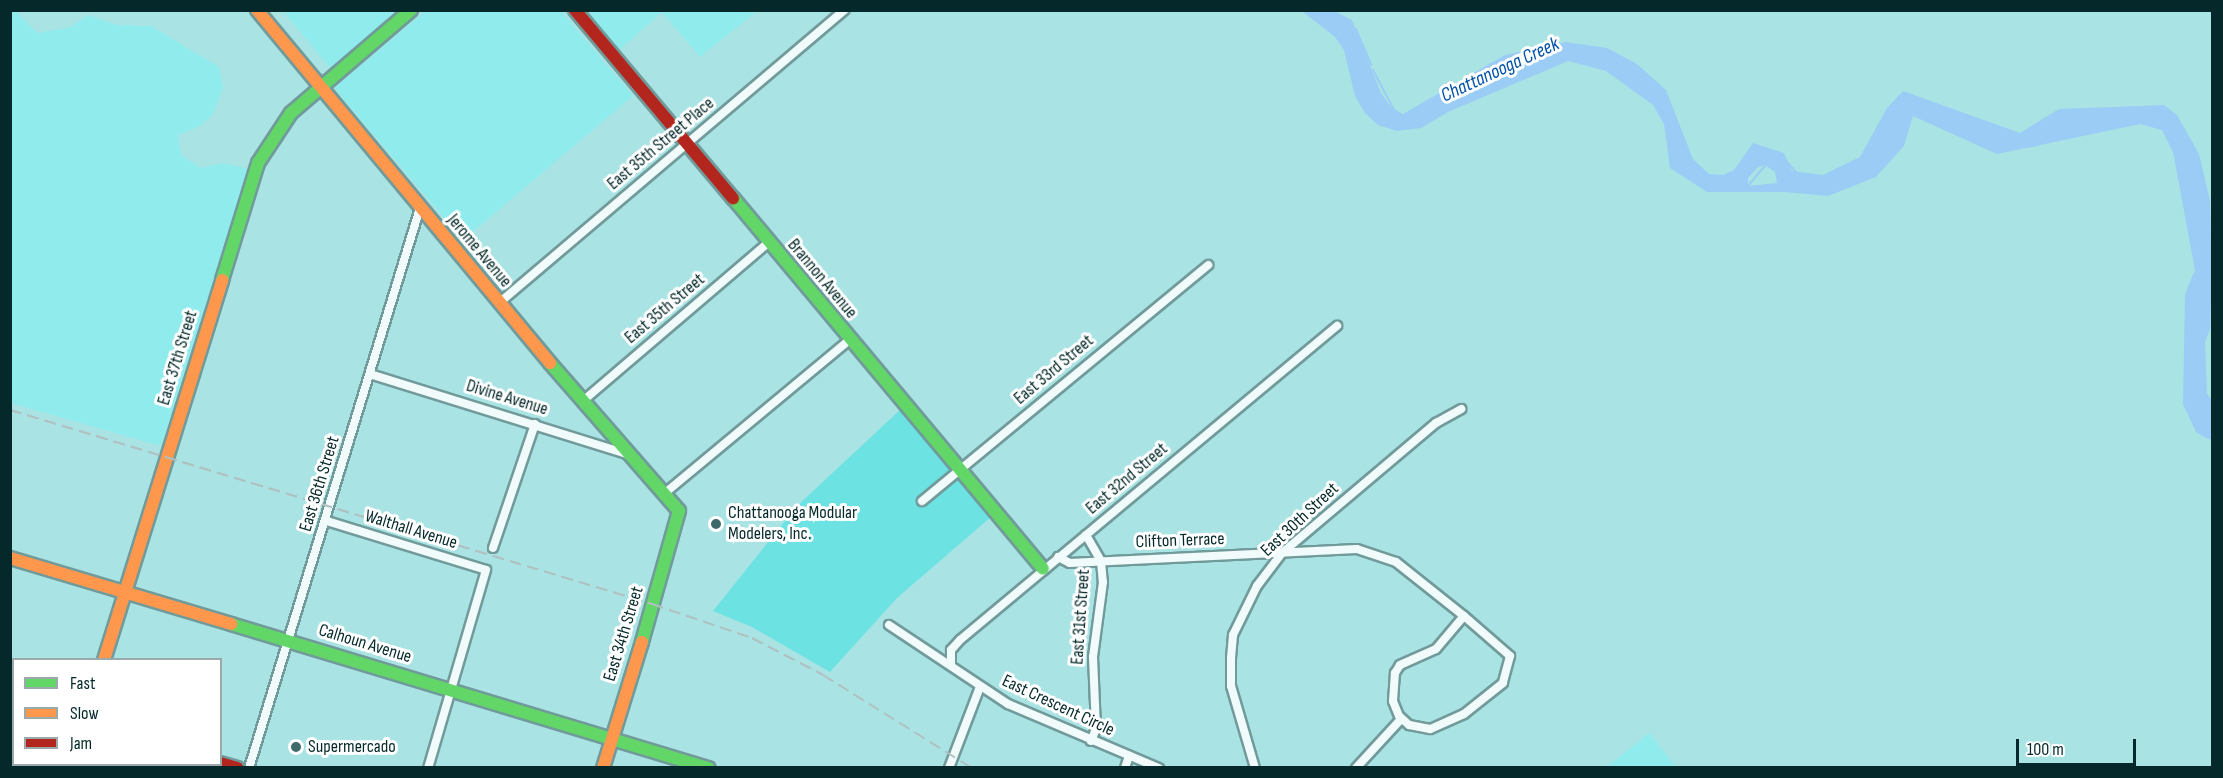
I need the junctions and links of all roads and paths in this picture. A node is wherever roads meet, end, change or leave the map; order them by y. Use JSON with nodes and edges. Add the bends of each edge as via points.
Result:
{"nodes":[{"id":1,"x":257,"y":10,"type":"edge"},
{"id":2,"x":411,"y":10,"type":"edge"},
{"id":3,"x":575,"y":10,"type":"edge"},
{"id":4,"x":844,"y":10,"type":"edge"},
{"id":5,"x":320,"y":86,"type":"junction"},
{"id":6,"x":686,"y":145,"type":"junction"},
{"id":7,"x":420,"y":208,"type":"junction"},
{"id":8,"x":768,"y":243,"type":"junction"},
{"id":9,"x":1208,"y":265,"type":"dead end"},
{"id":10,"x":499,"y":303,"type":"junction"},
{"id":11,"x":1337,"y":326,"type":"dead end"},
{"id":12,"x":849,"y":340,"type":"junction"},
{"id":13,"x":370,"y":374,"type":"junction"},
{"id":14,"x":584,"y":400,"type":"junction"},
{"id":15,"x":1461,"y":409,"type":"dead end"},
{"id":16,"x":535,"y":424,"type":"junction"},
{"id":17,"x":633,"y":456,"type":"junction"},
{"id":18,"x":958,"y":471,"type":"junction"},
{"id":19,"x":665,"y":493,"type":"junction"},
{"id":20,"x":922,"y":501,"type":"dead end"},
{"id":21,"x":679,"y":511,"type":"joint"},
{"id":22,"x":327,"y":521,"type":"junction"},
{"id":23,"x":1086,"y":535,"type":"junction"},
{"id":24,"x":493,"y":548,"type":"dead end"},
{"id":25,"x":1282,"y":553,"type":"junction"},
{"id":26,"x":1058,"y":557,"type":"junction"},
{"id":27,"x":10,"y":558,"type":"edge"},
{"id":28,"x":1101,"y":561,"type":"junction"},
{"id":29,"x":1043,"y":569,"type":"junction"},
{"id":30,"x":125,"y":591,"type":"junction"},
{"id":31,"x":1464,"y":616,"type":"junction"},
{"id":32,"x":889,"y":625,"type":"dead end"},
{"id":33,"x":288,"y":639,"type":"junction"},
{"id":34,"x":105,"y":658,"type":"edge"},
{"id":35,"x":951,"y":665,"type":"junction"},
{"id":36,"x":980,"y":687,"type":"junction"},
{"id":37,"x":452,"y":689,"type":"junction"},
{"id":38,"x":1401,"y":719,"type":"junction"},
{"id":39,"x":612,"y":738,"type":"junction"},
{"id":40,"x":1091,"y":741,"type":"junction"},
{"id":41,"x":1129,"y":756,"type":"junction"},
{"id":42,"x":222,"y":764,"type":"edge"},
{"id":43,"x":237,"y":768,"type":"edge"},
{"id":44,"x":249,"y":768,"type":"edge"},
{"id":45,"x":428,"y":768,"type":"edge"},
{"id":46,"x":603,"y":768,"type":"edge"},
{"id":47,"x":709,"y":768,"type":"edge"},
{"id":48,"x":950,"y":768,"type":"edge"},
{"id":49,"x":1125,"y":768,"type":"edge"},
{"id":50,"x":1159,"y":768,"type":"edge"},
{"id":51,"x":1255,"y":768,"type":"edge"},
{"id":52,"x":1356,"y":768,"type":"edge"}],
"edges":[{"from":1,"to":5,"type":"main road","name":"Jerome Avenue"},
{"from":2,"to":5,"type":"main road","name":"East 37th Street"},
{"from":3,"to":6,"type":"main road","name":"Brannon Avenue"},
{"from":4,"to":6,"type":"street","name":"East 35th Street Place"},
{"from":5,"to":7,"type":"main road","name":"Jerome Avenue"},
{"from":5,"to":30,"type":"main road","name":"East 37th Street","via":[[291,113],[258,163]]},
{"from":6,"to":8,"type":"main road","name":"Brannon Avenue"},
{"from":6,"to":10,"type":"street","name":"East 35th Street Place"},
{"from":7,"to":10,"type":"main road","name":"Jerome Avenue"},
{"from":7,"to":13,"type":"street","name":"East 36th Street"},
{"from":8,"to":12,"type":"main road","name":"Brannon Avenue"},
{"from":8,"to":14,"type":"street","name":"East 35th Street"},
{"from":9,"to":18,"type":"street","name":"East 33rd Street"},
{"from":10,"to":14,"type":"main road","name":"Jerome Avenue"},
{"from":11,"to":23,"type":"street","name":"East 32nd Street"},
{"from":12,"to":18,"type":"main road","name":"Brannon Avenue"},
{"from":12,"to":19,"type":"street"},
{"from":13,"to":16,"type":"street","name":"Divine Avenue"},
{"from":13,"to":22,"type":"street","name":"East 36th Street"},
{"from":14,"to":17,"type":"main road","name":"Jerome Avenue"},
{"from":15,"to":25,"type":"street","name":"East 30th Street","via":[[1436,423]]},
{"from":16,"to":17,"type":"street","name":"Divine Avenue"},
{"from":16,"to":24,"type":"street"},
{"from":17,"to":19,"type":"main road","name":"Jerome Avenue"},
{"from":18,"to":20,"type":"street","name":"East 33rd Street"},
{"from":18,"to":29,"type":"main road","name":"Brannon Avenue"},
{"from":19,"to":21,"type":"main road","name":"Jerome Avenue"},
{"from":21,"to":39,"type":"main road","name":"East 34th Street"},
{"from":22,"to":33,"type":"street","name":"East 36th Street"},
{"from":22,"to":37,"type":"street","name":"Walthall Avenue","via":[[486,570]]},
{"from":23,"to":26,"type":"street","name":"East 32nd Street"},
{"from":23,"to":28,"type":"street","name":"East 31st Street"},
{"from":25,"to":28,"type":"street","name":"Clifton Terrace"},
{"from":25,"to":31,"type":"street","name":"Clifton Terrace","via":[[1335,548],[1377,552],[1396,562]]},
{"from":25,"to":51,"type":"street","name":"East 30th Street","via":[[1257,586],[1233,635],[1230,686]]},
{"from":26,"to":28,"type":"street","name":"Clifton Terrace","via":[[1070,563]]},
{"from":26,"to":29,"type":"street","name":"East 32nd Street"},
{"from":27,"to":30,"type":"main road","name":"Calhoun Avenue"},
{"from":28,"to":40,"type":"street","name":"East 31st Street","via":[[1103,582],[1093,657],[1096,729]]},
{"from":29,"to":35,"type":"street","name":"East 32nd Street","via":[[960,640],[951,650]]},
{"from":30,"to":33,"type":"main road","name":"Calhoun Avenue"},
{"from":30,"to":34,"type":"main road","name":"East 37th Street"},
{"from":31,"to":38,"type":"street","via":[[1436,649],[1400,665],[1395,673],[1393,701]]},
{"from":31,"to":38,"type":"street","name":"Clifton Terrace","via":[[1510,656],[1503,683],[1464,714],[1430,729],[1409,725]]},
{"from":32,"to":35,"type":"street","name":"East Crescent Circle"},
{"from":33,"to":37,"type":"main road","name":"Calhoun Avenue"},
{"from":33,"to":44,"type":"street","name":"East 36th Street"},
{"from":35,"to":36,"type":"street","name":"East Crescent Circle"},
{"from":36,"to":40,"type":"street","name":"East Crescent Circle","via":[[1031,716]]},
{"from":36,"to":48,"type":"street"},
{"from":37,"to":39,"type":"main road","name":"Calhoun Avenue"},
{"from":37,"to":45,"type":"street"},
{"from":38,"to":52,"type":"street"},
{"from":39,"to":46,"type":"main road","name":"East 34th Street"},
{"from":39,"to":47,"type":"main road","name":"Calhoun Avenue"},
{"from":40,"to":41,"type":"street","name":"East Crescent Circle"},
{"from":41,"to":49,"type":"street"},
{"from":41,"to":50,"type":"street","name":"East Crescent Circle"},
{"from":42,"to":43,"type":"main road"}]}
